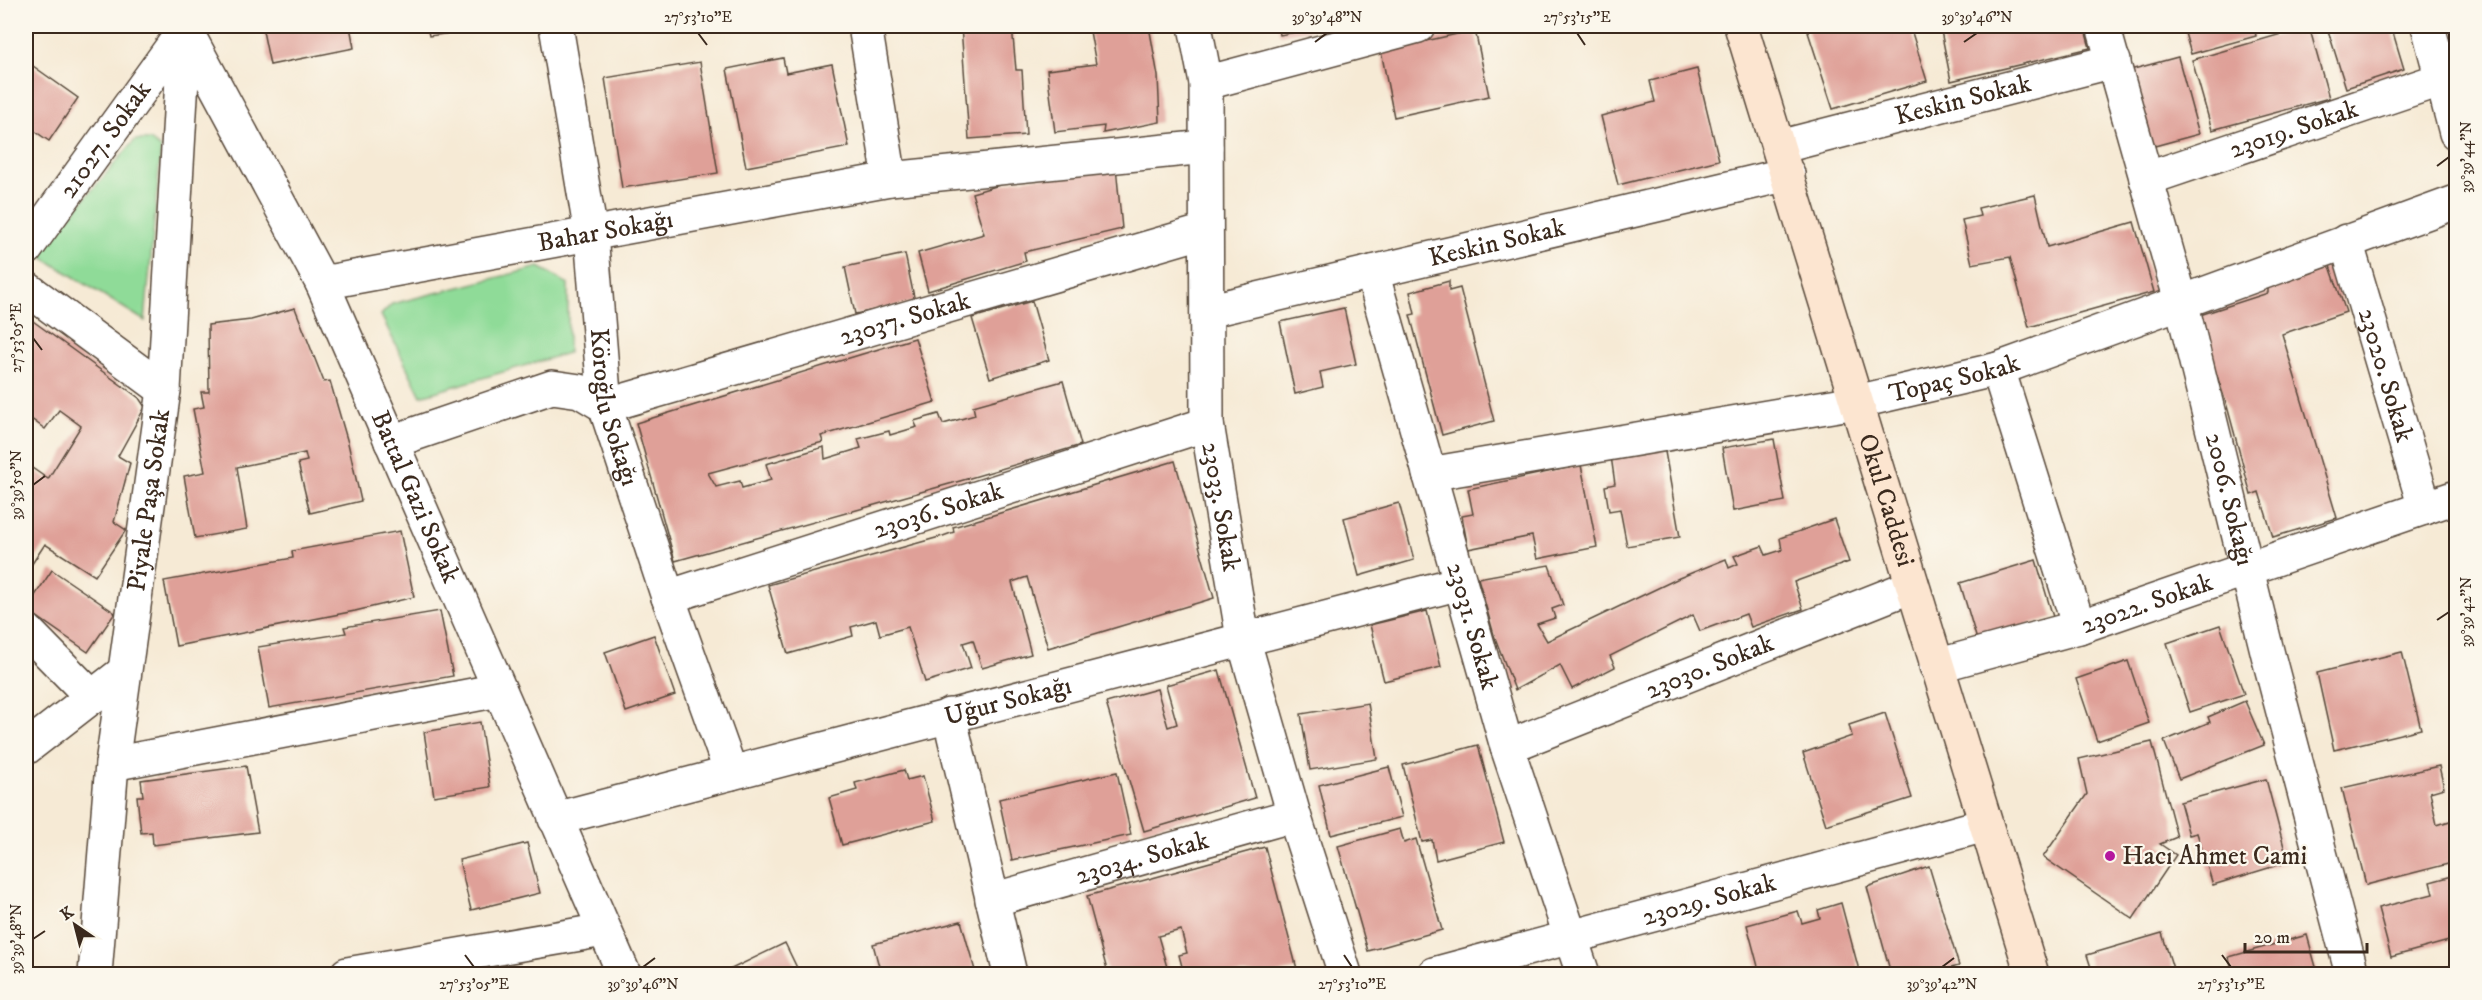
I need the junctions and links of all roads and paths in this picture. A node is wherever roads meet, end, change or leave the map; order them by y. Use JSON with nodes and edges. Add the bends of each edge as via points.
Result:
{"nodes":[{"id":1,"x":556,"y":26,"type":"edge"},
{"id":2,"x":865,"y":26,"type":"edge"},
{"id":3,"x":1195,"y":26,"type":"edge"},
{"id":4,"x":1418,"y":26,"type":"edge"},
{"id":5,"x":1741,"y":26,"type":"edge"},
{"id":6,"x":2103,"y":26,"type":"edge"},
{"id":7,"x":2428,"y":26,"type":"edge"},
{"id":8,"x":185,"y":27,"type":"edge"},
{"id":9,"x":2114,"y":61,"type":"junction"},
{"id":10,"x":2442,"y":79,"type":"junction"},
{"id":11,"x":1206,"y":83,"type":"junction"},
{"id":12,"x":2457,"y":133,"type":"edge"},
{"id":13,"x":1206,"y":147,"type":"junction"},
{"id":14,"x":1783,"y":160,"type":"junction"},
{"id":15,"x":890,"y":179,"type":"junction"},
{"id":16,"x":2146,"y":179,"type":"junction"},
{"id":17,"x":2457,"y":202,"type":"edge"},
{"id":18,"x":1205,"y":231,"type":"junction"},
{"id":19,"x":591,"y":234,"type":"junction"},
{"id":20,"x":2346,"y":241,"type":"junction"},
{"id":21,"x":26,"y":249,"type":"edge"},
{"id":22,"x":1372,"y":272,"type":"junction"},
{"id":23,"x":322,"y":284,"type":"junction"},
{"id":24,"x":26,"y":288,"type":"edge"},
{"id":25,"x":2181,"y":302,"type":"junction"},
{"id":26,"x":1207,"y":311,"type":"junction"},
{"id":27,"x":1998,"y":369,"type":"junction"},
{"id":28,"x":164,"y":390,"type":"junction"},
{"id":29,"x":1856,"y":402,"type":"junction"},
{"id":30,"x":605,"y":406,"type":"junction"},
{"id":31,"x":1207,"y":424,"type":"junction"},
{"id":32,"x":391,"y":442,"type":"junction"},
{"id":33,"x":1429,"y":474,"type":"junction"},
{"id":34,"x":2457,"y":497,"type":"edge"},
{"id":35,"x":2425,"y":508,"type":"junction"},
{"id":36,"x":2246,"y":569,"type":"junction"},
{"id":37,"x":1460,"y":583,"type":"junction"},
{"id":38,"x":1912,"y":586,"type":"junction"},
{"id":39,"x":668,"y":597,"type":"junction"},
{"id":40,"x":2079,"y":627,"type":"junction"},
{"id":41,"x":26,"y":630,"type":"edge"},
{"id":42,"x":1243,"y":638,"type":"junction"},
{"id":43,"x":1936,"y":666,"type":"junction"},
{"id":44,"x":124,"y":672,"type":"junction"},
{"id":45,"x":499,"y":690,"type":"junction"},
{"id":46,"x":92,"y":697,"type":"junction"},
{"id":47,"x":949,"y":715,"type":"junction"},
{"id":48,"x":1507,"y":747,"type":"junction"},
{"id":49,"x":26,"y":748,"type":"edge"},
{"id":50,"x":112,"y":764,"type":"junction"},
{"id":51,"x":731,"y":774,"type":"junction"},
{"id":52,"x":1294,"y":814,"type":"junction"},
{"id":53,"x":555,"y":819,"type":"junction"},
{"id":54,"x":1985,"y":825,"type":"junction"},
{"id":55,"x":992,"y":900,"type":"junction"},
{"id":56,"x":603,"y":930,"type":"junction"},
{"id":57,"x":1571,"y":937,"type":"junction"},
{"id":58,"x":95,"y":975,"type":"edge"},
{"id":59,"x":347,"y":975,"type":"edge"},
{"id":60,"x":624,"y":975,"type":"edge"},
{"id":61,"x":1010,"y":975,"type":"edge"},
{"id":62,"x":1345,"y":975,"type":"edge"},
{"id":63,"x":1434,"y":975,"type":"edge"},
{"id":64,"x":1583,"y":975,"type":"edge"},
{"id":65,"x":2032,"y":975,"type":"edge"},
{"id":66,"x":2352,"y":975,"type":"edge"}],
"edges":[{"from":1,"to":19,"type":"street","name":"Köroğlu Sokağı"},
{"from":2,"to":15,"type":"street"},
{"from":3,"to":11,"type":"street","name":"23033. Sokak"},
{"from":4,"to":11,"type":"street"},
{"from":5,"to":14,"type":"main road","name":"Okul Caddesi"},
{"from":6,"to":9,"type":"street","name":"2006. Sokağı"},
{"from":7,"to":10,"type":"street"},
{"from":8,"to":21,"type":"street","name":"21027. Sokak"},
{"from":8,"to":23,"type":"street","name":"Battal Gazi Sokak"},
{"from":8,"to":28,"type":"street","name":"Piyale Paşa Sokak"},
{"from":9,"to":14,"type":"street","name":"Keskin Sokak"},
{"from":9,"to":16,"type":"street","name":"2006. Sokağı"},
{"from":10,"to":12,"type":"street"},
{"from":10,"to":16,"type":"street","name":"23019. Sokak"},
{"from":11,"to":13,"type":"street","name":"23033. Sokak"},
{"from":13,"to":15,"type":"street","name":"Bahar Sokağı"},
{"from":13,"to":18,"type":"street","name":"23033. Sokak"},
{"from":14,"to":22,"type":"street","name":"Keskin Sokak"},
{"from":14,"to":29,"type":"main road","name":"Okul Caddesi"},
{"from":15,"to":19,"type":"street","name":"Bahar Sokağı"},
{"from":16,"to":25,"type":"street","name":"2006. Sokağı"},
{"from":17,"to":20,"type":"street","name":"Topaç Sokak"},
{"from":18,"to":26,"type":"street","name":"23033. Sokak"},
{"from":18,"to":30,"type":"street","name":"23037. Sokak"},
{"from":19,"to":23,"type":"street","name":"Bahar Sokağı"},
{"from":19,"to":30,"type":"street","name":"Köroğlu Sokağı"},
{"from":20,"to":25,"type":"street","name":"Topaç Sokak"},
{"from":20,"to":35,"type":"street","name":"23020. Sokak"},
{"from":22,"to":26,"type":"street","name":"Keskin Sokak"},
{"from":22,"to":33,"type":"street","name":"23031. Sokak"},
{"from":23,"to":32,"type":"street","name":"Battal Gazi Sokak"},
{"from":24,"to":28,"type":"street"},
{"from":25,"to":27,"type":"street","name":"Topaç Sokak"},
{"from":25,"to":36,"type":"street","name":"2006. Sokağı"},
{"from":26,"to":31,"type":"street","name":"23033. Sokak"},
{"from":27,"to":29,"type":"street","name":"Topaç Sokak"},
{"from":27,"to":40,"type":"street"},
{"from":28,"to":44,"type":"street","name":"Piyale Paşa Sokak"},
{"from":29,"to":33,"type":"street","name":"Topaç Sokak"},
{"from":29,"to":38,"type":"main road","name":"Okul Caddesi"},
{"from":30,"to":32,"type":"street","via":[[580,392],[552,387]]},
{"from":30,"to":39,"type":"street","name":"Köroğlu Sokağı"},
{"from":31,"to":39,"type":"street","name":"23036. Sokak"},
{"from":31,"to":42,"type":"street","name":"23033. Sokak"},
{"from":32,"to":45,"type":"street","name":"Battal Gazi Sokak"},
{"from":33,"to":37,"type":"street","name":"23031. Sokak"},
{"from":34,"to":35,"type":"street","name":"23022. Sokak"},
{"from":35,"to":36,"type":"street","name":"23022. Sokak"},
{"from":36,"to":40,"type":"street","name":"23022. Sokak"},
{"from":36,"to":66,"type":"street","name":"2006. Sokağı"},
{"from":37,"to":42,"type":"street","name":"Uğur Sokağı"},
{"from":37,"to":48,"type":"street","name":"23031. Sokak"},
{"from":38,"to":43,"type":"main road","name":"Okul Caddesi"},
{"from":38,"to":48,"type":"street","name":"23030. Sokak"},
{"from":39,"to":51,"type":"street","name":"Köroğlu Sokağı"},
{"from":40,"to":43,"type":"street","name":"23022. Sokak"},
{"from":41,"to":46,"type":"street"},
{"from":42,"to":47,"type":"street","name":"Uğur Sokağı"},
{"from":42,"to":52,"type":"street","name":"23033. Sokak"},
{"from":43,"to":54,"type":"main road","name":"Okul Caddesi"},
{"from":44,"to":46,"type":"street"},
{"from":44,"to":50,"type":"street","name":"Piyale Paşa Sokak"},
{"from":45,"to":50,"type":"street"},
{"from":45,"to":53,"type":"street","name":"Battal Gazi Sokak"},
{"from":46,"to":49,"type":"street"},
{"from":47,"to":51,"type":"street","name":"Uğur Sokağı"},
{"from":47,"to":55,"type":"street"},
{"from":48,"to":57,"type":"street","name":"23031. Sokak"},
{"from":50,"to":58,"type":"street","name":"Piyale Paşa Sokak"},
{"from":51,"to":53,"type":"street","name":"Uğur Sokağı"},
{"from":52,"to":55,"type":"street","name":"23034. Sokak"},
{"from":52,"to":62,"type":"street","name":"23033. Sokak"},
{"from":53,"to":56,"type":"street","name":"Battal Gazi Sokak"},
{"from":54,"to":57,"type":"street","name":"23029. Sokak"},
{"from":54,"to":65,"type":"main road","name":"Okul Caddesi"},
{"from":55,"to":61,"type":"street"},
{"from":56,"to":59,"type":"street"},
{"from":56,"to":60,"type":"street","name":"Battal Gazi Sokak"},
{"from":57,"to":63,"type":"street","name":"23029. Sokak"},
{"from":57,"to":64,"type":"street","name":"23031. Sokak"}]}
